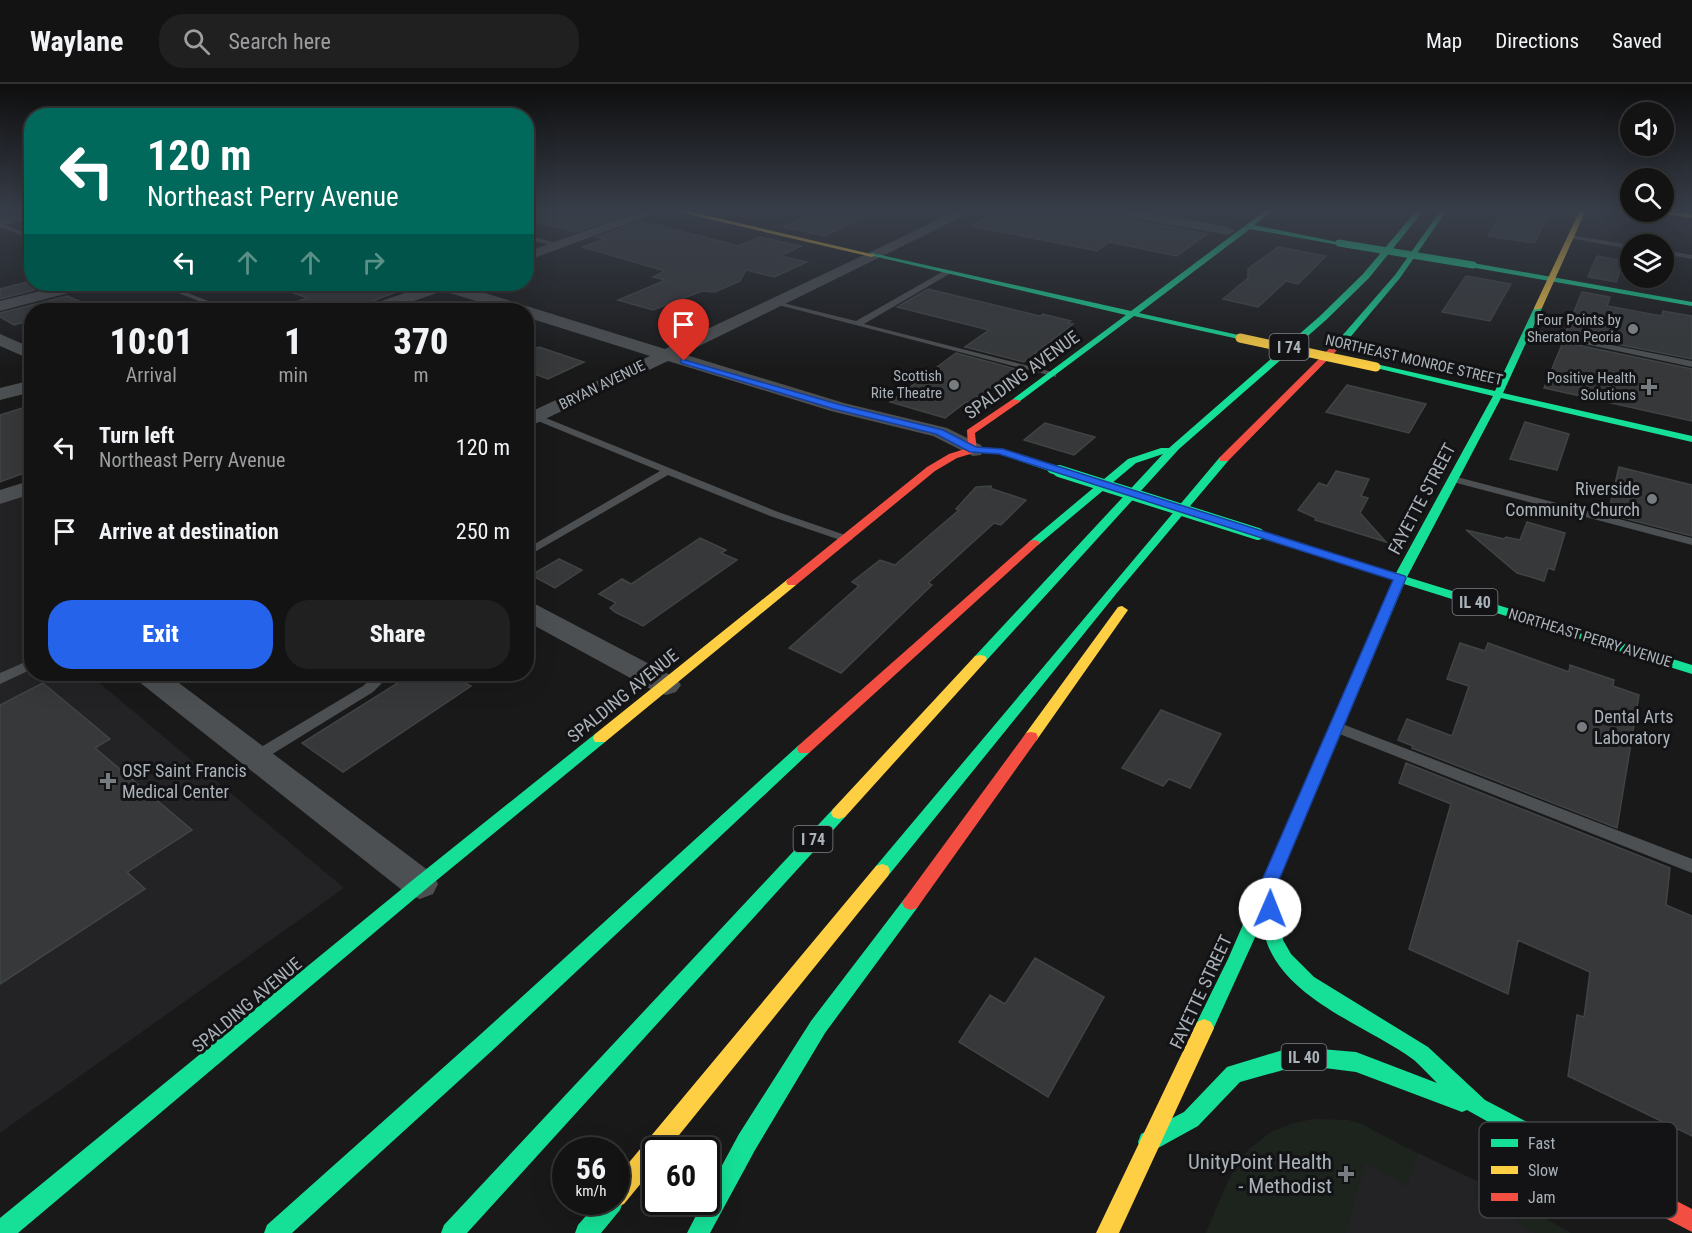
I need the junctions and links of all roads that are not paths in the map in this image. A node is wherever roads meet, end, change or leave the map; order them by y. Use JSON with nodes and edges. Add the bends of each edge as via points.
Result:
{"nodes":[{"id":1,"x":1412,"y":263,"type":"edge"},
{"id":2,"x":860,"y":264,"type":"edge"},
{"id":3,"x":908,"y":264,"type":"edge"},
{"id":4,"x":1192,"y":264,"type":"edge"},
{"id":5,"x":1377,"y":264,"type":"edge"},
{"id":6,"x":1465,"y":264,"type":"edge"},
{"id":7,"x":1559,"y":264,"type":"edge"},
{"id":8,"x":947,"y":273,"type":"junction"},
{"id":9,"x":1552,"y":280,"type":"junction"},
{"id":10,"x":58,"y":291,"type":"edge"},
{"id":11,"x":178,"y":291,"type":"edge"},
{"id":12,"x":424,"y":291,"type":"edge"},
{"id":13,"x":464,"y":291,"type":"edge"},
{"id":14,"x":209,"y":303,"type":"edge"},
{"id":15,"x":391,"y":303,"type":"edge"},
{"id":16,"x":501,"y":303,"type":"edge"},
{"id":17,"x":775,"y":303,"type":"junction"},
{"id":18,"x":1692,"y":304,"type":"edge"},
{"id":19,"x":0,"y":306,"type":"edge"},
{"id":20,"x":534,"y":315,"type":"edge"},
{"id":21,"x":1133,"y":315,"type":"junction"},
{"id":22,"x":857,"y":324,"type":"junction"},
{"id":23,"x":1529,"y":330,"type":"junction"},
{"id":24,"x":0,"y":339,"type":"edge"},
{"id":25,"x":24,"y":351,"type":"edge"},
{"id":26,"x":663,"y":355,"type":"junction"},
{"id":27,"x":1692,"y":364,"type":"edge"},
{"id":28,"x":1053,"y":375,"type":"junction"},
{"id":29,"x":24,"y":388,"type":"edge"},
{"id":30,"x":0,"y":394,"type":"edge"},
{"id":31,"x":1497,"y":395,"type":"junction"},
{"id":32,"x":534,"y":418,"type":"edge"},
{"id":33,"x":534,"y":420,"type":"edge"},
{"id":34,"x":1692,"y":439,"type":"edge"},
{"id":35,"x":1175,"y":447,"type":"junction"},
{"id":36,"x":1236,"y":449,"type":"junction"},
{"id":37,"x":973,"y":450,"type":"junction"},
{"id":38,"x":669,"y":470,"type":"junction"},
{"id":39,"x":1453,"y":478,"type":"junction"},
{"id":40,"x":24,"y":490,"type":"edge"},
{"id":41,"x":0,"y":497,"type":"edge"},
{"id":42,"x":847,"y":539,"type":"junction"},
{"id":43,"x":1692,"y":542,"type":"edge"},
{"id":44,"x":534,"y":549,"type":"edge"},
{"id":45,"x":1160,"y":556,"type":"dead end"},
{"id":46,"x":1400,"y":578,"type":"junction"},
{"id":47,"x":1132,"y":595,"type":"dead end"},
{"id":48,"x":534,"y":614,"type":"edge"},
{"id":49,"x":24,"y":667,"type":"edge"},
{"id":50,"x":1692,"y":670,"type":"edge"},
{"id":51,"x":0,"y":679,"type":"edge"},
{"id":52,"x":157,"y":681,"type":"edge"},
{"id":53,"x":376,"y":681,"type":"edge"},
{"id":54,"x":666,"y":685,"type":"junction"},
{"id":55,"x":1336,"y":727,"type":"junction"},
{"id":56,"x":256,"y":757,"type":"junction"},
{"id":57,"x":1692,"y":866,"type":"edge"},
{"id":58,"x":420,"y":884,"type":"junction"},
{"id":59,"x":1268,"y":887,"type":"junction"},
{"id":60,"x":1478,"y":1107,"type":"junction"},
{"id":61,"x":1506,"y":1122,"type":"edge"},
{"id":62,"x":676,"y":1124,"type":"junction"},
{"id":63,"x":1149,"y":1142,"type":"junction"},
{"id":64,"x":630,"y":1179,"type":"edge"},
{"id":65,"x":630,"y":1182,"type":"edge"},
{"id":66,"x":1677,"y":1213,"type":"edge"},
{"id":67,"x":602,"y":1215,"type":"edge"},
{"id":68,"x":604,"y":1215,"type":"edge"},
{"id":69,"x":1692,"y":1221,"type":"edge"},
{"id":70,"x":0,"y":1233,"type":"edge"},
{"id":71,"x":275,"y":1233,"type":"edge"},
{"id":72,"x":452,"y":1233,"type":"edge"},
{"id":73,"x":586,"y":1233,"type":"edge"},
{"id":74,"x":591,"y":1233,"type":"edge"},
{"id":75,"x":698,"y":1233,"type":"edge"},
{"id":76,"x":1107,"y":1233,"type":"edge"}],
"edges":[{"from":1,"to":36,"type":"main road","number":"I 74"},
{"from":2,"to":17,"type":"street","name":"BRYAN AVENUE"},
{"from":3,"to":8,"type":"main road","name":"NORTHEAST MONROE STREET"},
{"from":4,"to":21,"type":"main road","name":"SPALDING AVENUE"},
{"from":5,"to":35,"type":"main road","number":"I 74","via":[[1323,318]]},
{"from":6,"to":9,"type":"main road","bridge":true},
{"from":7,"to":9,"type":"main road","name":"FAYETTE STREET"},
{"from":8,"to":21,"type":"main road","name":"NORTHEAST MONROE STREET"},
{"from":8,"to":22,"type":"lane"},
{"from":9,"to":18,"type":"main road"},
{"from":9,"to":23,"type":"main road","name":"FAYETTE STREET"},
{"from":10,"to":19,"type":"street"},
{"from":11,"to":14,"type":"lane"},
{"from":12,"to":15,"type":"street"},
{"from":13,"to":16,"type":"street"},
{"from":17,"to":22,"type":"lane"},
{"from":17,"to":26,"type":"street","name":"BRYAN AVENUE"},
{"from":20,"to":26,"type":"street","name":"NORTHEAST PERRY AVENUE"},
{"from":21,"to":28,"type":"main road","name":"SPALDING AVENUE"},
{"from":21,"to":31,"type":"main road","name":"NORTHEAST MONROE STREET","bridge":true},
{"from":22,"to":28,"type":"lane"},
{"from":23,"to":27,"type":"lane"},
{"from":23,"to":31,"type":"main road","name":"FAYETTE STREET"},
{"from":24,"to":25,"type":"street"},
{"from":26,"to":32,"type":"street","name":"BRYAN AVENUE"},
{"from":26,"to":37,"type":"street","name":"NORTHEAST PERRY AVENUE","via":[[838,407],[940,432]]},
{"from":28,"to":37,"type":"main road","name":"SPALDING AVENUE","via":[[970,432]]},
{"from":29,"to":30,"type":"street"},
{"from":31,"to":34,"type":"main road","name":"NORTHEAST MONROE STREET"},
{"from":31,"to":39,"type":"main road","name":"FAYETTE STREET"},
{"from":33,"to":38,"type":"lane"},
{"from":35,"to":71,"type":"main road","via":[[1132,461],[1005,567],[403,1121]]},
{"from":35,"to":72,"type":"main road","number":"I 74"},
{"from":36,"to":45,"type":"main road"},
{"from":36,"to":62,"type":"main road","number":"I 74","via":[[1186,502],[1054,660]]},
{"from":37,"to":42,"type":"main road","name":"SPALDING AVENUE","number":"IL 40","via":[[931,469]]},
{"from":37,"to":46,"type":"main road","name":"NORTHEAST PERRY AVENUE","number":"IL 40","bridge":true,"via":[[1000,451]]},
{"from":38,"to":42,"type":"lane","via":[[774,514]]},
{"from":38,"to":44,"type":"lane"},
{"from":39,"to":43,"type":"lane"},
{"from":39,"to":46,"type":"main road","name":"FAYETTE STREET"},
{"from":40,"to":41,"type":"street"},
{"from":42,"to":54,"type":"main road","name":"SPALDING AVENUE","number":"IL 40"},
{"from":46,"to":50,"type":"main road","name":"NORTHEAST PERRY AVENUE","number":"IL 40"},
{"from":46,"to":55,"type":"main road","name":"FAYETTE STREET"},
{"from":47,"to":75,"type":"main road","via":[[818,1028],[747,1142]]},
{"from":48,"to":54,"type":"street"},
{"from":49,"to":51,"type":"lane"},
{"from":52,"to":56,"type":"street"},
{"from":53,"to":56,"type":"lane"},
{"from":54,"to":58,"type":"main road","name":"SPALDING AVENUE","number":"IL 40"},
{"from":55,"to":57,"type":"lane"},
{"from":55,"to":59,"type":"main road","name":"FAYETTE STREET"},
{"from":56,"to":58,"type":"street"},
{"from":58,"to":70,"type":"main road","name":"SPALDING AVENUE","number":"IL 40"},
{"from":59,"to":60,"type":"main road","via":[[1271,936],[1276,949],[1295,972],[1327,997],[1421,1054]]},
{"from":59,"to":63,"type":"main road","name":"FAYETTE STREET"},
{"from":60,"to":61,"type":"main road","number":"IL 40"},
{"from":60,"to":63,"type":"main road","number":"IL 40","via":[[1356,1062],[1309,1057],[1234,1074],[1191,1119]]},
{"from":62,"to":64,"type":"main road","number":"I 74"},
{"from":62,"to":65,"type":"main road"},
{"from":63,"to":76,"type":"main road","name":"FAYETTE STREET"},
{"from":66,"to":69,"type":"main road","number":"IL 40"},
{"from":67,"to":73,"type":"main road"},
{"from":68,"to":74,"type":"main road"}]}
